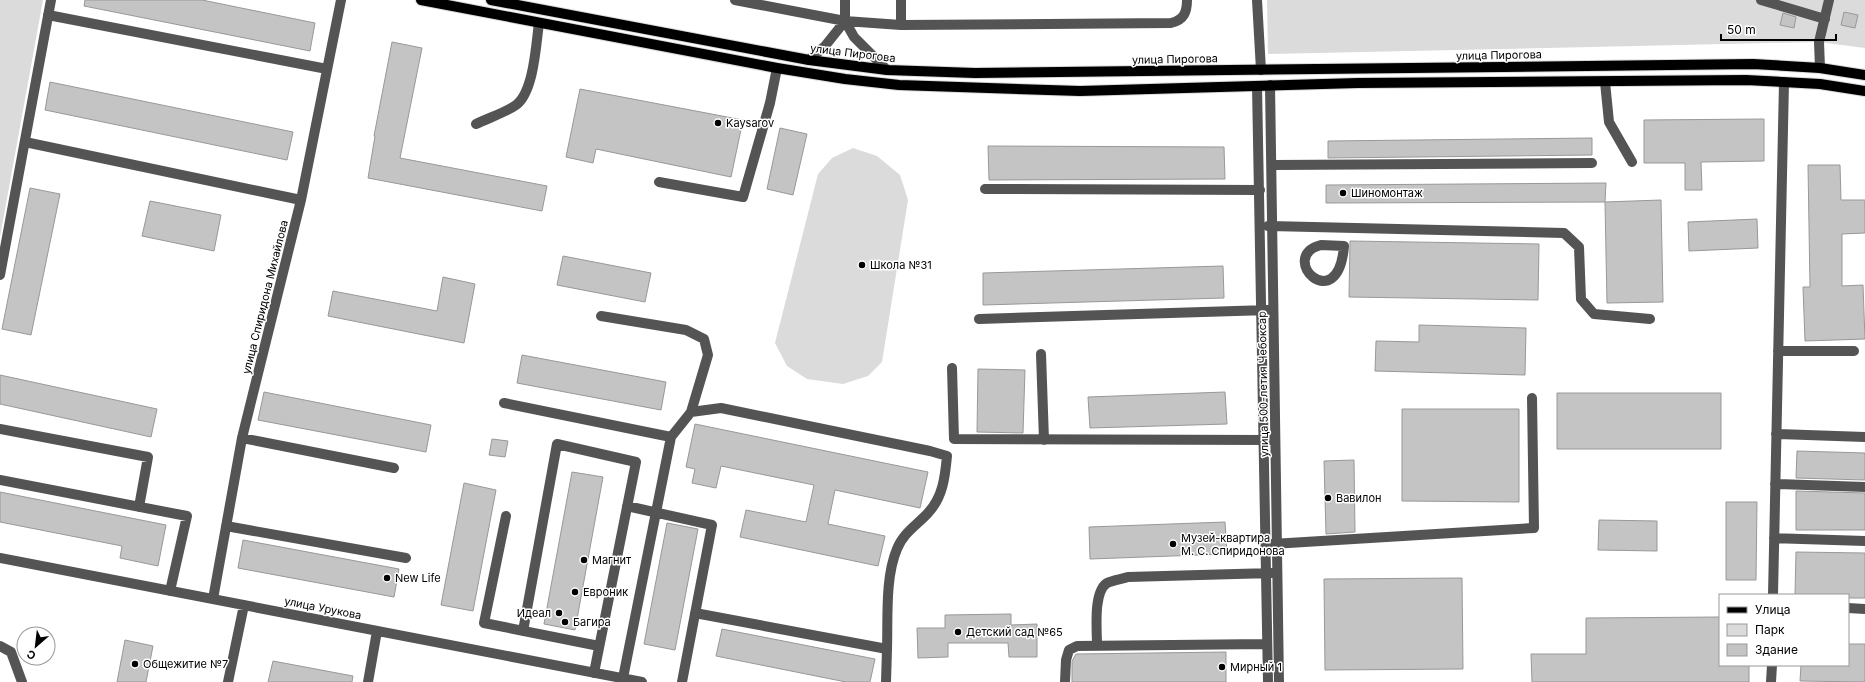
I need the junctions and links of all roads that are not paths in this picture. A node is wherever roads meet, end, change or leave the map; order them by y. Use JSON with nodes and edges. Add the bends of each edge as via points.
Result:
{"nodes":[{"id":1,"x":51,"y":0,"type":"edge"},
{"id":2,"x":341,"y":0,"type":"edge"},
{"id":3,"x":421,"y":0,"type":"edge"},
{"id":4,"x":491,"y":0,"type":"edge"},
{"id":5,"x":735,"y":0,"type":"edge"},
{"id":6,"x":845,"y":0,"type":"edge"},
{"id":7,"x":901,"y":0,"type":"edge"},
{"id":8,"x":1187,"y":0,"type":"edge"},
{"id":9,"x":1761,"y":0,"type":"edge"},
{"id":10,"x":1829,"y":0,"type":"edge"},
{"id":11,"x":1259,"y":1,"type":"edge"},
{"id":12,"x":541,"y":9,"type":"junction"},
{"id":13,"x":566,"y":14,"type":"junction"},
{"id":14,"x":48,"y":15,"type":"junction"},
{"id":15,"x":1825,"y":19,"type":"junction"},
{"id":16,"x":845,"y":21,"type":"junction"},
{"id":17,"x":539,"y":23,"type":"junction"},
{"id":18,"x":901,"y":25,"type":"junction"},
{"id":19,"x":563,"y":28,"type":"junction"},
{"id":20,"x":809,"y":60,"type":"junction"},
{"id":21,"x":1604,"y":65,"type":"junction"},
{"id":22,"x":1785,"y":66,"type":"junction"},
{"id":23,"x":777,"y":68,"type":"junction"},
{"id":24,"x":1820,"y":68,"type":"junction"},
{"id":25,"x":327,"y":69,"type":"junction"},
{"id":26,"x":887,"y":70,"type":"junction"},
{"id":27,"x":1262,"y":70,"type":"junction"},
{"id":28,"x":807,"y":73,"type":"junction"},
{"id":29,"x":1865,"y":74,"type":"edge"},
{"id":30,"x":1605,"y":82,"type":"junction"},
{"id":31,"x":1784,"y":82,"type":"junction"},
{"id":32,"x":887,"y":84,"type":"junction"},
{"id":33,"x":1820,"y":84,"type":"junction"},
{"id":34,"x":1270,"y":85,"type":"junction"},
{"id":35,"x":1257,"y":86,"type":"junction"},
{"id":36,"x":1865,"y":91,"type":"edge"},
{"id":37,"x":476,"y":124,"type":"dead end"},
{"id":38,"x":25,"y":142,"type":"junction"},
{"id":39,"x":1632,"y":162,"type":"dead end"},
{"id":40,"x":1592,"y":163,"type":"dead end"},
{"id":41,"x":1272,"y":165,"type":"junction"},
{"id":42,"x":659,"y":182,"type":"dead end"},
{"id":43,"x":985,"y":189,"type":"dead end"},
{"id":44,"x":1260,"y":190,"type":"junction"},
{"id":45,"x":301,"y":200,"type":"junction"},
{"id":46,"x":1260,"y":226,"type":"junction"},
{"id":47,"x":1273,"y":226,"type":"junction"},
{"id":48,"x":1344,"y":228,"type":"junction"},
{"id":49,"x":1344,"y":246,"type":"dead end"},
{"id":50,"x":0,"y":275,"type":"edge"},
{"id":51,"x":1262,"y":310,"type":"junction"},
{"id":52,"x":1274,"y":310,"type":"junction"},
{"id":53,"x":602,"y":316,"type":"dead end"},
{"id":54,"x":979,"y":319,"type":"dead end"},
{"id":55,"x":1650,"y":319,"type":"dead end"},
{"id":56,"x":1778,"y":351,"type":"junction"},
{"id":57,"x":1854,"y":351,"type":"dead end"},
{"id":58,"x":1041,"y":354,"type":"dead end"},
{"id":59,"x":952,"y":368,"type":"dead end"},
{"id":60,"x":1532,"y":398,"type":"dead end"},
{"id":61,"x":504,"y":403,"type":"dead end"},
{"id":62,"x":691,"y":412,"type":"junction"},
{"id":63,"x":0,"y":429,"type":"edge"},
{"id":64,"x":1776,"y":434,"type":"junction"},
{"id":65,"x":671,"y":437,"type":"junction"},
{"id":66,"x":1865,"y":437,"type":"edge"},
{"id":67,"x":242,"y":438,"type":"junction"},
{"id":68,"x":1044,"y":440,"type":"junction"},
{"id":69,"x":1264,"y":440,"type":"junction"},
{"id":70,"x":1276,"y":440,"type":"junction"},
{"id":71,"x":394,"y":468,"type":"dead end"},
{"id":72,"x":0,"y":480,"type":"edge"},
{"id":73,"x":1775,"y":484,"type":"junction"},
{"id":74,"x":1865,"y":487,"type":"edge"},
{"id":75,"x":627,"y":506,"type":"junction"},
{"id":76,"x":140,"y":507,"type":"junction"},
{"id":77,"x":656,"y":512,"type":"junction"},
{"id":78,"x":506,"y":516,"type":"dead end"},
{"id":79,"x":226,"y":526,"type":"junction"},
{"id":80,"x":1774,"y":538,"type":"junction"},
{"id":81,"x":1865,"y":541,"type":"edge"},
{"id":82,"x":1266,"y":544,"type":"junction"},
{"id":83,"x":1277,"y":544,"type":"junction"},
{"id":84,"x":0,"y":558,"type":"edge"},
{"id":85,"x":406,"y":558,"type":"dead end"},
{"id":86,"x":1266,"y":573,"type":"junction"},
{"id":87,"x":1278,"y":573,"type":"junction"},
{"id":88,"x":170,"y":591,"type":"junction"},
{"id":89,"x":1773,"y":594,"type":"edge"},
{"id":90,"x":213,"y":599,"type":"junction"},
{"id":91,"x":244,"y":605,"type":"junction"},
{"id":92,"x":1849,"y":608,"type":"edge"},
{"id":93,"x":1865,"y":609,"type":"edge"},
{"id":94,"x":695,"y":613,"type":"junction"},
{"id":95,"x":377,"y":631,"type":"junction"},
{"id":96,"x":523,"y":631,"type":"junction"},
{"id":97,"x":1267,"y":644,"type":"junction"},
{"id":98,"x":0,"y":646,"type":"edge"},
{"id":99,"x":599,"y":646,"type":"junction"},
{"id":100,"x":1097,"y":646,"type":"junction"},
{"id":101,"x":887,"y":649,"type":"junction"},
{"id":102,"x":1772,"y":666,"type":"edge"},
{"id":103,"x":594,"y":673,"type":"junction"},
{"id":104,"x":623,"y":678,"type":"junction"},
{"id":105,"x":22,"y":682,"type":"edge"},
{"id":106,"x":228,"y":682,"type":"edge"},
{"id":107,"x":368,"y":682,"type":"edge"},
{"id":108,"x":642,"y":682,"type":"edge"},
{"id":109,"x":682,"y":682,"type":"edge"},
{"id":110,"x":886,"y":682,"type":"edge"},
{"id":111,"x":1066,"y":682,"type":"edge"},
{"id":112,"x":1268,"y":682,"type":"edge"},
{"id":113,"x":1279,"y":682,"type":"edge"},
{"id":114,"x":1771,"y":682,"type":"edge"}],
"edges":[{"from":1,"to":14,"type":"street"},
{"from":2,"to":25,"type":"street","name":"улица Спиридона Михайлова"},
{"from":3,"to":17,"type":"main road"},
{"from":4,"to":12,"type":"main road","name":"улица Пирогова"},
{"from":5,"to":16,"type":"street"},
{"from":6,"to":16,"type":"street"},
{"from":7,"to":18,"type":"street"},
{"from":8,"to":18,"type":"street","via":[[1183,16],[1171,23]]},
{"from":9,"to":15,"type":"street"},
{"from":10,"to":15,"type":"street"},
{"from":11,"to":27,"type":"street"},
{"from":12,"to":13,"type":"main road","name":"улица Пирогова"},
{"from":12,"to":17,"type":"main road"},
{"from":13,"to":19,"type":"main road"},
{"from":13,"to":20,"type":"main road","name":"улица Пирогова"},
{"from":14,"to":25,"type":"street"},
{"from":14,"to":38,"type":"street"},
{"from":15,"to":24,"type":"street","via":[[1819,42]]},
{"from":16,"to":18,"type":"street"},
{"from":16,"to":20,"type":"street","via":[[825,46]]},
{"from":16,"to":26,"type":"street","via":[[854,37]]},
{"from":17,"to":19,"type":"main road"},
{"from":17,"to":37,"type":"street","via":[[529,82],[524,96],[516,105]]},
{"from":19,"to":23,"type":"main road"},
{"from":20,"to":26,"type":"main road","name":"улица Пирогова"},
{"from":20,"to":28,"type":"main road"},
{"from":21,"to":22,"type":"main road","name":"улица Пирогова"},
{"from":21,"to":27,"type":"main road","name":"улица Пирогова"},
{"from":21,"to":30,"type":"main road"},
{"from":22,"to":24,"type":"main road","name":"улица Пирогова"},
{"from":22,"to":31,"type":"main road"},
{"from":23,"to":28,"type":"main road"},
{"from":23,"to":42,"type":"street","via":[[743,197]]},
{"from":24,"to":29,"type":"main road","name":"улица Пирогова"},
{"from":24,"to":33,"type":"main road"},
{"from":25,"to":45,"type":"street","name":"улица Спиридона Михайлова"},
{"from":26,"to":27,"type":"main road","name":"улица Пирогова","via":[[975,73]]},
{"from":26,"to":32,"type":"main road"},
{"from":27,"to":34,"type":"main road"},
{"from":27,"to":35,"type":"main road"},
{"from":28,"to":32,"type":"main road"},
{"from":30,"to":31,"type":"main road"},
{"from":30,"to":34,"type":"main road"},
{"from":30,"to":39,"type":"street","via":[[1609,122]]},
{"from":31,"to":33,"type":"main road"},
{"from":31,"to":56,"type":"street"},
{"from":32,"to":35,"type":"main road","via":[[1080,91]]},
{"from":33,"to":36,"type":"main road"},
{"from":34,"to":35,"type":"main road"},
{"from":34,"to":41,"type":"street","name":"улица 500-летия Чебоксар"},
{"from":35,"to":44,"type":"street","name":"улица 500-летия Чебоксар"},
{"from":38,"to":45,"type":"street"},
{"from":38,"to":50,"type":"street"},
{"from":40,"to":41,"type":"street"},
{"from":41,"to":47,"type":"street","name":"улица 500-летия Чебоксар"},
{"from":43,"to":44,"type":"street"},
{"from":44,"to":46,"type":"street","name":"улица 500-летия Чебоксар"},
{"from":45,"to":67,"type":"street","name":"улица Спиридона Михайлова"},
{"from":46,"to":47,"type":"street"},
{"from":46,"to":51,"type":"street","name":"улица 500-летия Чебоксар"},
{"from":47,"to":48,"type":"street"},
{"from":47,"to":52,"type":"street","name":"улица 500-летия Чебоксар"},
{"from":48,"to":49,"type":"street"},
{"from":48,"to":55,"type":"street","via":[[1564,233],[1579,246],[1581,299],[1594,314]]},
{"from":51,"to":52,"type":"street"},
{"from":51,"to":54,"type":"street"},
{"from":51,"to":69,"type":"street","name":"улица 500-летия Чебоксар"},
{"from":52,"to":70,"type":"street","name":"улица 500-летия Чебоксар"},
{"from":53,"to":62,"type":"street","via":[[686,330],[704,339],[708,355]]},
{"from":56,"to":57,"type":"street"},
{"from":56,"to":64,"type":"street"},
{"from":58,"to":68,"type":"street"},
{"from":59,"to":68,"type":"street","via":[[954,439]]},
{"from":60,"to":83,"type":"street","via":[[1534,528]]},
{"from":61,"to":65,"type":"street"},
{"from":62,"to":65,"type":"street"},
{"from":62,"to":101,"type":"street","via":[[721,408],[947,456],[945,481],[938,500],[905,534],[897,548],[891,569]]},
{"from":63,"to":76,"type":"street","via":[[148,457]]},
{"from":64,"to":66,"type":"street"},
{"from":64,"to":73,"type":"street"},
{"from":65,"to":77,"type":"street"},
{"from":67,"to":71,"type":"street"},
{"from":67,"to":79,"type":"street","name":"улица Спиридона Михайлова"},
{"from":68,"to":69,"type":"street"},
{"from":69,"to":70,"type":"street"},
{"from":69,"to":82,"type":"street","name":"улица 500-летия Чебоксар"},
{"from":70,"to":83,"type":"street","name":"улица 500-летия Чебоксар"},
{"from":72,"to":76,"type":"street"},
{"from":73,"to":74,"type":"street"},
{"from":73,"to":80,"type":"street"},
{"from":75,"to":77,"type":"street"},
{"from":75,"to":96,"type":"street","via":[[636,462],[557,444]]},
{"from":75,"to":99,"type":"street"},
{"from":76,"to":88,"type":"street","via":[[187,516]]},
{"from":77,"to":94,"type":"street","via":[[712,525]]},
{"from":77,"to":104,"type":"street"},
{"from":78,"to":96,"type":"street","via":[[484,623]]},
{"from":79,"to":85,"type":"street"},
{"from":79,"to":90,"type":"street","name":"улица Спиридона Михайлова"},
{"from":80,"to":81,"type":"street"},
{"from":80,"to":89,"type":"street"},
{"from":82,"to":83,"type":"street"},
{"from":82,"to":86,"type":"street","name":"улица 500-летия Чебоксар"},
{"from":83,"to":87,"type":"street","name":"улица 500-летия Чебоксар"},
{"from":84,"to":88,"type":"street","name":"улица Урукова"},
{"from":86,"to":87,"type":"street"},
{"from":86,"to":97,"type":"street","name":"улица 500-летия Чебоксар"},
{"from":86,"to":100,"type":"street","via":[[1128,577],[1107,583],[1100,590],[1097,604]]},
{"from":87,"to":113,"type":"street","name":"улица 500-летия Чебоксар"},
{"from":88,"to":90,"type":"street","name":"улица Урукова"},
{"from":90,"to":91,"type":"street","name":"улица Урукова"},
{"from":91,"to":95,"type":"street","name":"улица Урукова"},
{"from":91,"to":106,"type":"street"},
{"from":92,"to":93,"type":"street"},
{"from":94,"to":101,"type":"street"},
{"from":94,"to":109,"type":"street"},
{"from":95,"to":103,"type":"street","name":"улица Урукова"},
{"from":95,"to":107,"type":"street"},
{"from":96,"to":99,"type":"street"},
{"from":97,"to":100,"type":"street"},
{"from":97,"to":112,"type":"street","name":"улица 500-летия Чебоксар"},
{"from":98,"to":105,"type":"street","via":[[11,652]]},
{"from":99,"to":103,"type":"street"},
{"from":100,"to":111,"type":"street","via":[[1077,646],[1069,650],[1066,660]]},
{"from":101,"to":110,"type":"street"},
{"from":102,"to":114,"type":"street"},
{"from":103,"to":104,"type":"street","name":"улица Урукова"},
{"from":104,"to":108,"type":"street","name":"улица Урукова"}]}
